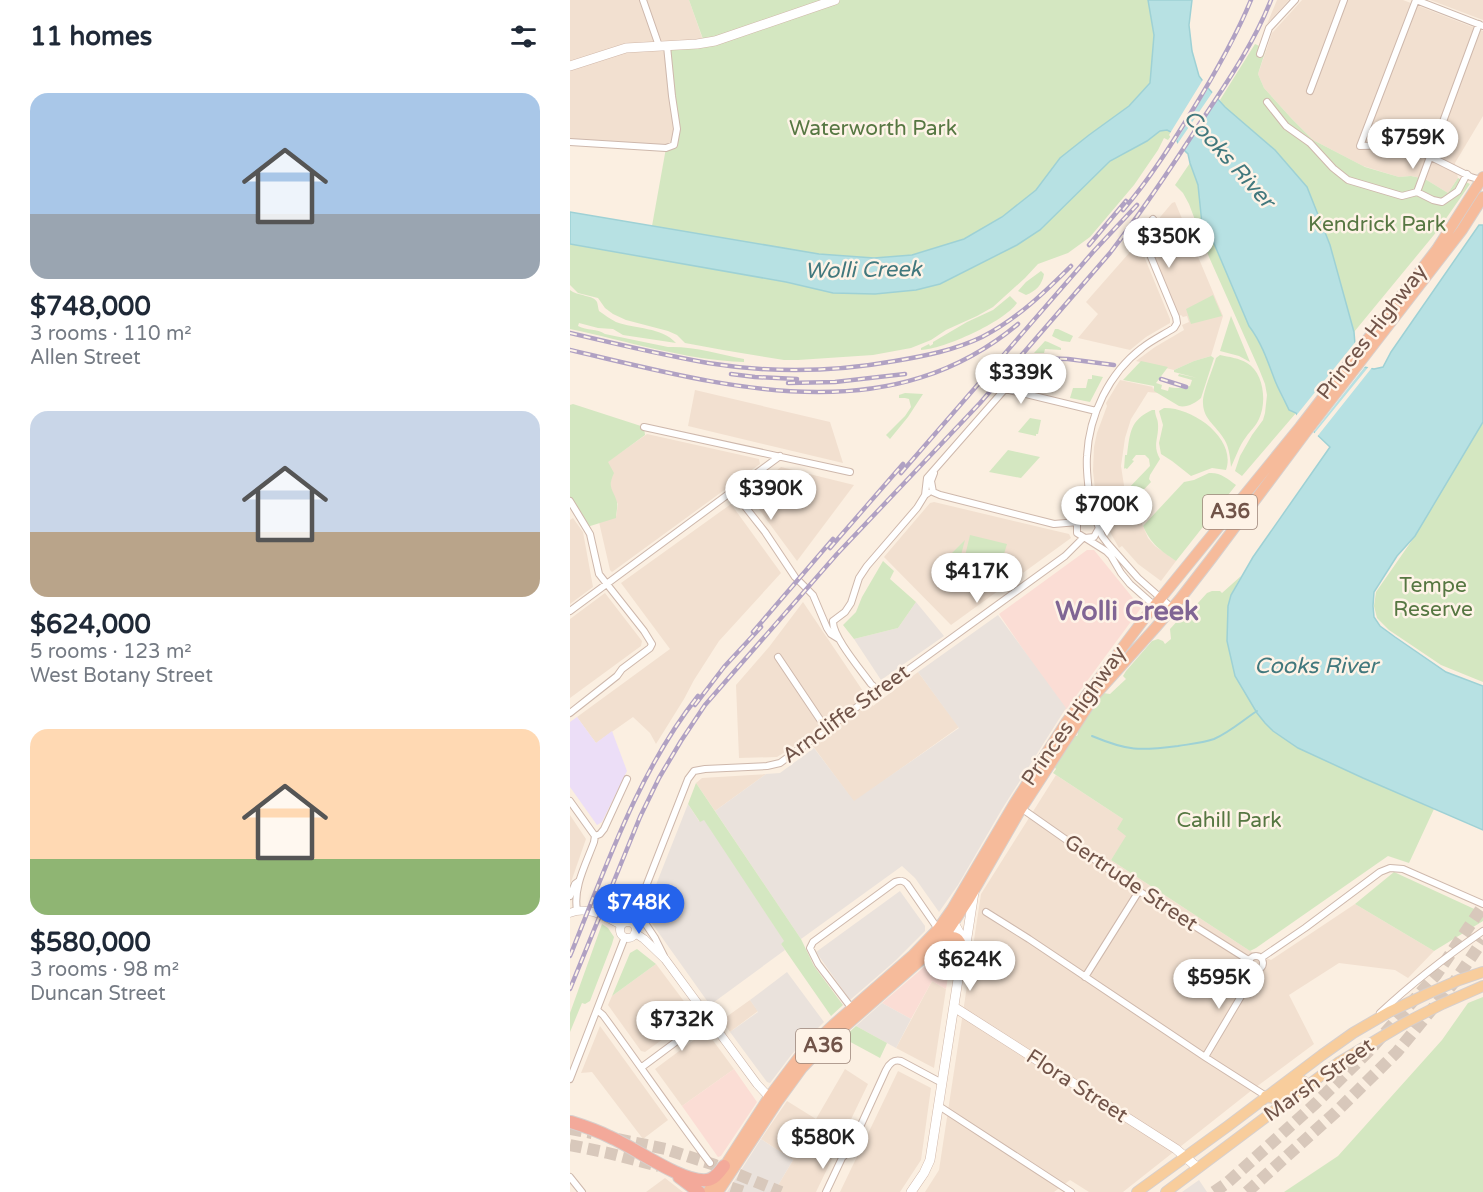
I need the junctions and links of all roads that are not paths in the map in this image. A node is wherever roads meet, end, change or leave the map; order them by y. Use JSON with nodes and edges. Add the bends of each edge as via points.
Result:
{"nodes":[{"id":1,"x":643,"y":0,"type":"edge"},
{"id":2,"x":835,"y":0,"type":"edge"},
{"id":3,"x":1295,"y":0,"type":"edge"},
{"id":4,"x":1344,"y":0,"type":"edge"},
{"id":5,"x":1416,"y":0,"type":"edge"},
{"id":6,"x":1481,"y":25,"type":"edge"},
{"id":7,"x":663,"y":46,"type":"junction"},
{"id":8,"x":1260,"y":54,"type":"dead end"},
{"id":9,"x":570,"y":66,"type":"edge"},
{"id":10,"x":1310,"y":91,"type":"dead end"},
{"id":11,"x":1267,"y":102,"type":"dead end"},
{"id":12,"x":570,"y":142,"type":"edge"},
{"id":13,"x":1429,"y":156,"type":"junction"},
{"id":14,"x":1467,"y":174,"type":"junction"},
{"id":15,"x":1482,"y":178,"type":"edge"},
{"id":16,"x":1417,"y":192,"type":"junction"},
{"id":17,"x":1480,"y":198,"type":"edge"},
{"id":18,"x":1153,"y":219,"type":"dead end"},
{"id":19,"x":1096,"y":411,"type":"junction"},
{"id":20,"x":644,"y":427,"type":"dead end"},
{"id":21,"x":1303,"y":429,"type":"junction"},
{"id":22,"x":780,"y":456,"type":"junction"},
{"id":23,"x":939,"y":465,"type":"junction"},
{"id":24,"x":850,"y":472,"type":"dead end"},
{"id":25,"x":732,"y":490,"type":"junction"},
{"id":26,"x":933,"y":492,"type":"junction"},
{"id":27,"x":925,"y":495,"type":"junction"},
{"id":28,"x":571,"y":506,"type":"edge"},
{"id":29,"x":1088,"y":516,"type":"junction"},
{"id":30,"x":1078,"y":522,"type":"junction"},
{"id":31,"x":1099,"y":528,"type":"junction"},
{"id":32,"x":1085,"y":538,"type":"junction"},
{"id":33,"x":607,"y":584,"type":"junction"},
{"id":34,"x":1158,"y":601,"type":"junction"},
{"id":35,"x":570,"y":611,"type":"edge"},
{"id":36,"x":1169,"y":612,"type":"junction"},
{"id":37,"x":821,"y":613,"type":"junction"},
{"id":38,"x":833,"y":621,"type":"junction"},
{"id":39,"x":839,"y":639,"type":"junction"},
{"id":40,"x":778,"y":657,"type":"dead end"},
{"id":41,"x":876,"y":688,"type":"junction"},
{"id":42,"x":570,"y":712,"type":"edge"},
{"id":43,"x":827,"y":730,"type":"junction"},
{"id":44,"x":627,"y":779,"type":"dead end"},
{"id":45,"x":570,"y":801,"type":"edge"},
{"id":46,"x":1018,"y":806,"type":"junction"},
{"id":47,"x":595,"y":836,"type":"junction"},
{"id":48,"x":579,"y":881,"type":"junction"},
{"id":49,"x":974,"y":890,"type":"junction"},
{"id":50,"x":1139,"y":891,"type":"junction"},
{"id":51,"x":570,"y":896,"type":"edge"},
{"id":52,"x":640,"y":903,"type":"junction"},
{"id":53,"x":1483,"y":904,"type":"edge"},
{"id":54,"x":952,"y":909,"type":"junction"},
{"id":55,"x":574,"y":912,"type":"edge"},
{"id":56,"x":986,"y":912,"type":"dead end"},
{"id":57,"x":632,"y":922,"type":"junction"},
{"id":58,"x":954,"y":923,"type":"junction"},
{"id":59,"x":621,"y":925,"type":"junction"},
{"id":60,"x":938,"y":929,"type":"junction"},
{"id":61,"x":1483,"y":931,"type":"edge"},
{"id":62,"x":635,"y":933,"type":"junction"},
{"id":63,"x":625,"y":937,"type":"junction"},
{"id":64,"x":939,"y":941,"type":"junction"},
{"id":65,"x":960,"y":942,"type":"junction"},
{"id":66,"x":1261,"y":958,"type":"junction"},
{"id":67,"x":665,"y":959,"type":"junction"},
{"id":68,"x":1250,"y":961,"type":"junction"},
{"id":69,"x":1255,"y":970,"type":"junction"},
{"id":70,"x":1483,"y":972,"type":"edge"},
{"id":71,"x":959,"y":973,"type":"junction"},
{"id":72,"x":1085,"y":977,"type":"junction"},
{"id":73,"x":1483,"y":986,"type":"edge"},
{"id":74,"x":954,"y":1007,"type":"junction"},
{"id":75,"x":597,"y":1010,"type":"junction"},
{"id":76,"x":854,"y":1012,"type":"junction"},
{"id":77,"x":708,"y":1018,"type":"junction"},
{"id":78,"x":1369,"y":1024,"type":"junction"},
{"id":79,"x":1358,"y":1051,"type":"junction"},
{"id":80,"x":1205,"y":1057,"type":"junction"},
{"id":81,"x":642,"y":1067,"type":"junction"},
{"id":82,"x":570,"y":1079,"type":"edge"},
{"id":83,"x":942,"y":1083,"type":"junction"},
{"id":84,"x":1266,"y":1096,"type":"junction"},
{"id":85,"x":769,"y":1097,"type":"junction"},
{"id":86,"x":939,"y":1106,"type":"junction"},
{"id":87,"x":571,"y":1122,"type":"edge"},
{"id":88,"x":1185,"y":1156,"type":"junction"},
{"id":89,"x":710,"y":1163,"type":"dead end"},
{"id":90,"x":663,"y":1166,"type":"junction"},
{"id":91,"x":724,"y":1166,"type":"junction"},
{"id":92,"x":1198,"y":1168,"type":"junction"},
{"id":93,"x":570,"y":1178,"type":"edge"},
{"id":94,"x":582,"y":1192,"type":"edge"},
{"id":95,"x":699,"y":1192,"type":"edge"},
{"id":96,"x":708,"y":1192,"type":"edge"},
{"id":97,"x":718,"y":1192,"type":"edge"},
{"id":98,"x":826,"y":1192,"type":"edge"},
{"id":99,"x":911,"y":1192,"type":"edge"},
{"id":100,"x":1071,"y":1192,"type":"edge"},
{"id":101,"x":1137,"y":1192,"type":"edge"},
{"id":102,"x":1166,"y":1192,"type":"edge"}],
"edges":[{"from":1,"to":7,"type":"street"},
{"from":2,"to":7,"type":"main road","via":[[715,40]]},
{"from":3,"to":8,"type":"street","via":[[1269,28]]},
{"from":4,"to":10,"type":"street"},
{"from":5,"to":6,"type":"street"},
{"from":5,"to":13,"type":"street","via":[[1360,146],[1399,145]]},
{"from":6,"to":13,"type":"street"},
{"from":7,"to":9,"type":"main road","via":[[626,48]]},
{"from":7,"to":12,"type":"street","via":[[677,129],[674,145],[666,148]]},
{"from":11,"to":16,"type":"street","via":[[1286,126],[1348,180],[1402,196]]},
{"from":13,"to":14,"type":"street"},
{"from":13,"to":16,"type":"street"},
{"from":14,"to":15,"type":"street"},
{"from":14,"to":16,"type":"street","via":[[1458,191],[1442,202]]},
{"from":15,"to":17,"type":"highway","name":"Princes Highway","number":"A36"},
{"from":17,"to":21,"type":"highway","name":"Princes Highway","number":"A36","via":[[1437,249]]},
{"from":18,"to":19,"type":"street","via":[[1141,232],[1177,323],[1133,356],[1111,383]]},
{"from":19,"to":23,"type":"street","via":[[1005,389]]},
{"from":19,"to":29,"type":"street","via":[[1087,450]]},
{"from":20,"to":22,"type":"street"},
{"from":21,"to":34,"type":"highway","name":"Princes Highway","number":"A36"},
{"from":21,"to":36,"type":"highway","name":"Princes Highway","number":"A36"},
{"from":22,"to":24,"type":"street"},
{"from":22,"to":25,"type":"street"},
{"from":23,"to":26,"type":"street","via":[[931,478]]},
{"from":23,"to":27,"type":"street","via":[[927,478]]},
{"from":25,"to":33,"type":"street"},
{"from":25,"to":37,"type":"street","via":[[795,577],[813,595]]},
{"from":26,"to":27,"type":"street"},
{"from":26,"to":30,"type":"street","via":[[1054,524]]},
{"from":27,"to":38,"type":"street","via":[[867,566],[851,603]]},
{"from":28,"to":33,"type":"street","via":[[590,534],[599,574]]},
{"from":29,"to":30,"type":"street"},
{"from":29,"to":31,"type":"street","via":[[1096,520]]},
{"from":30,"to":32,"type":"street","via":[[1077,532]]},
{"from":31,"to":32,"type":"street","via":[[1091,538]]},
{"from":31,"to":34,"type":"street","via":[[1104,540]]},
{"from":32,"to":34,"type":"street","via":[[1111,556],[1130,584]]},
{"from":32,"to":41,"type":"street","name":"Arncliffe Street","via":[[887,685]]},
{"from":33,"to":35,"type":"street"},
{"from":33,"to":42,"type":"street","via":[[652,643]]},
{"from":34,"to":36,"type":"street"},
{"from":34,"to":46,"type":"highway","name":"Princes Highway","number":"A36","via":[[1067,720]]},
{"from":36,"to":46,"type":"highway","name":"Princes Highway","number":"A36","via":[[1096,694]]},
{"from":37,"to":38,"type":"street"},
{"from":37,"to":39,"type":"street","via":[[831,634]]},
{"from":38,"to":39,"type":"street"},
{"from":39,"to":41,"type":"street"},
{"from":40,"to":43,"type":"street"},
{"from":41,"to":43,"type":"street","name":"Arncliffe Street"},
{"from":43,"to":52,"type":"street","name":"Arncliffe Street","via":[[780,763],[694,771],[686,782]]},
{"from":44,"to":47,"type":"street","via":[[604,830]]},
{"from":45,"to":47,"type":"street"},
{"from":46,"to":49,"type":"highway","name":"Princes Highway","number":"A36"},
{"from":46,"to":50,"type":"street","name":"Gertrude Street"},
{"from":46,"to":54,"type":"highway","name":"Princes Highway","number":"A36"},
{"from":47,"to":48,"type":"street"},
{"from":48,"to":51,"type":"street"},
{"from":48,"to":55,"type":"street"},
{"from":49,"to":58,"type":"highway","name":"Princes Highway","number":"A36"},
{"from":49,"to":71,"type":"main road"},
{"from":50,"to":68,"type":"street","name":"Gertrude Street"},
{"from":50,"to":72,"type":"street"},
{"from":52,"to":57,"type":"street","name":"Arncliffe Street"},
{"from":52,"to":67,"type":"street","via":[[641,917]]},
{"from":53,"to":66,"type":"street","via":[[1403,869],[1386,870]]},
{"from":54,"to":58,"type":"main road"},
{"from":54,"to":60,"type":"highway","name":"Princes Highway","number":"A36"},
{"from":55,"to":59,"type":"street","via":[[584,910]]},
{"from":56,"to":72,"type":"street"},
{"from":57,"to":59,"type":"street"},
{"from":57,"to":62,"type":"street"},
{"from":58,"to":64,"type":"highway","name":"Princes Highway","number":"A36"},
{"from":58,"to":65,"type":"main road","via":[[960,932]]},
{"from":59,"to":63,"type":"street","via":[[620,932]]},
{"from":60,"to":76,"type":"highway","name":"Princes Highway","number":"A36"},
{"from":60,"to":76,"type":"street","via":[[907,884],[899,881],[813,942],[810,948],[818,964]]},
{"from":61,"to":78,"type":"street","name":"Marsh Street","via":[[1439,962]]},
{"from":62,"to":63,"type":"street"},
{"from":62,"to":67,"type":"street"},
{"from":63,"to":75,"type":"street"},
{"from":64,"to":65,"type":"highway","via":[[953,937]]},
{"from":64,"to":76,"type":"highway","name":"Princes Highway","number":"A36"},
{"from":65,"to":71,"type":"main road"},
{"from":66,"to":68,"type":"street"},
{"from":66,"to":69,"type":"street","via":[[1263,967]]},
{"from":67,"to":77,"type":"street"},
{"from":68,"to":69,"type":"street"},
{"from":69,"to":80,"type":"street"},
{"from":70,"to":78,"type":"main road","name":"Marsh Street","via":[[1427,994]]},
{"from":71,"to":74,"type":"main road"},
{"from":72,"to":80,"type":"street"},
{"from":73,"to":79,"type":"main road","name":"Marsh Street","via":[[1414,1018]]},
{"from":74,"to":83,"type":"main road"},
{"from":74,"to":88,"type":"main road","name":"Flora Street"},
{"from":75,"to":81,"type":"street"},
{"from":75,"to":82,"type":"street"},
{"from":76,"to":85,"type":"highway","name":"Princes Highway","number":"A36","via":[[799,1057]]},
{"from":76,"to":97,"type":"highway","name":"Princes Highway","number":"A36","via":[[790,1083]]},
{"from":77,"to":81,"type":"street"},
{"from":77,"to":85,"type":"street"},
{"from":78,"to":84,"type":"main road","name":"Marsh Street"},
{"from":79,"to":84,"type":"main road","via":[[1336,1060],[1277,1098]]},
{"from":79,"to":92,"type":"main road","name":"Marsh Street"},
{"from":80,"to":84,"type":"street"},
{"from":81,"to":89,"type":"street"},
{"from":83,"to":86,"type":"main road"},
{"from":83,"to":98,"type":"street","via":[[901,1061],[891,1063]]},
{"from":84,"to":88,"type":"main road","name":"Marsh Street"},
{"from":85,"to":91,"type":"highway","name":"Princes Highway","number":"A36"},
{"from":86,"to":99,"type":"main road","via":[[930,1160]]},
{"from":86,"to":100,"type":"street"},
{"from":87,"to":90,"type":"highway","via":[[610,1137]]},
{"from":88,"to":92,"type":"main road","name":"Flora Street"},
{"from":88,"to":101,"type":"main road","name":"Marsh Street"},
{"from":90,"to":91,"type":"highway","via":[[704,1180],[714,1177]]},
{"from":90,"to":95,"type":"highway"},
{"from":91,"to":96,"type":"highway","name":"Princes Highway","number":"A36"},
{"from":92,"to":102,"type":"main road","name":"Marsh Street"},
{"from":93,"to":94,"type":"street"}]}
